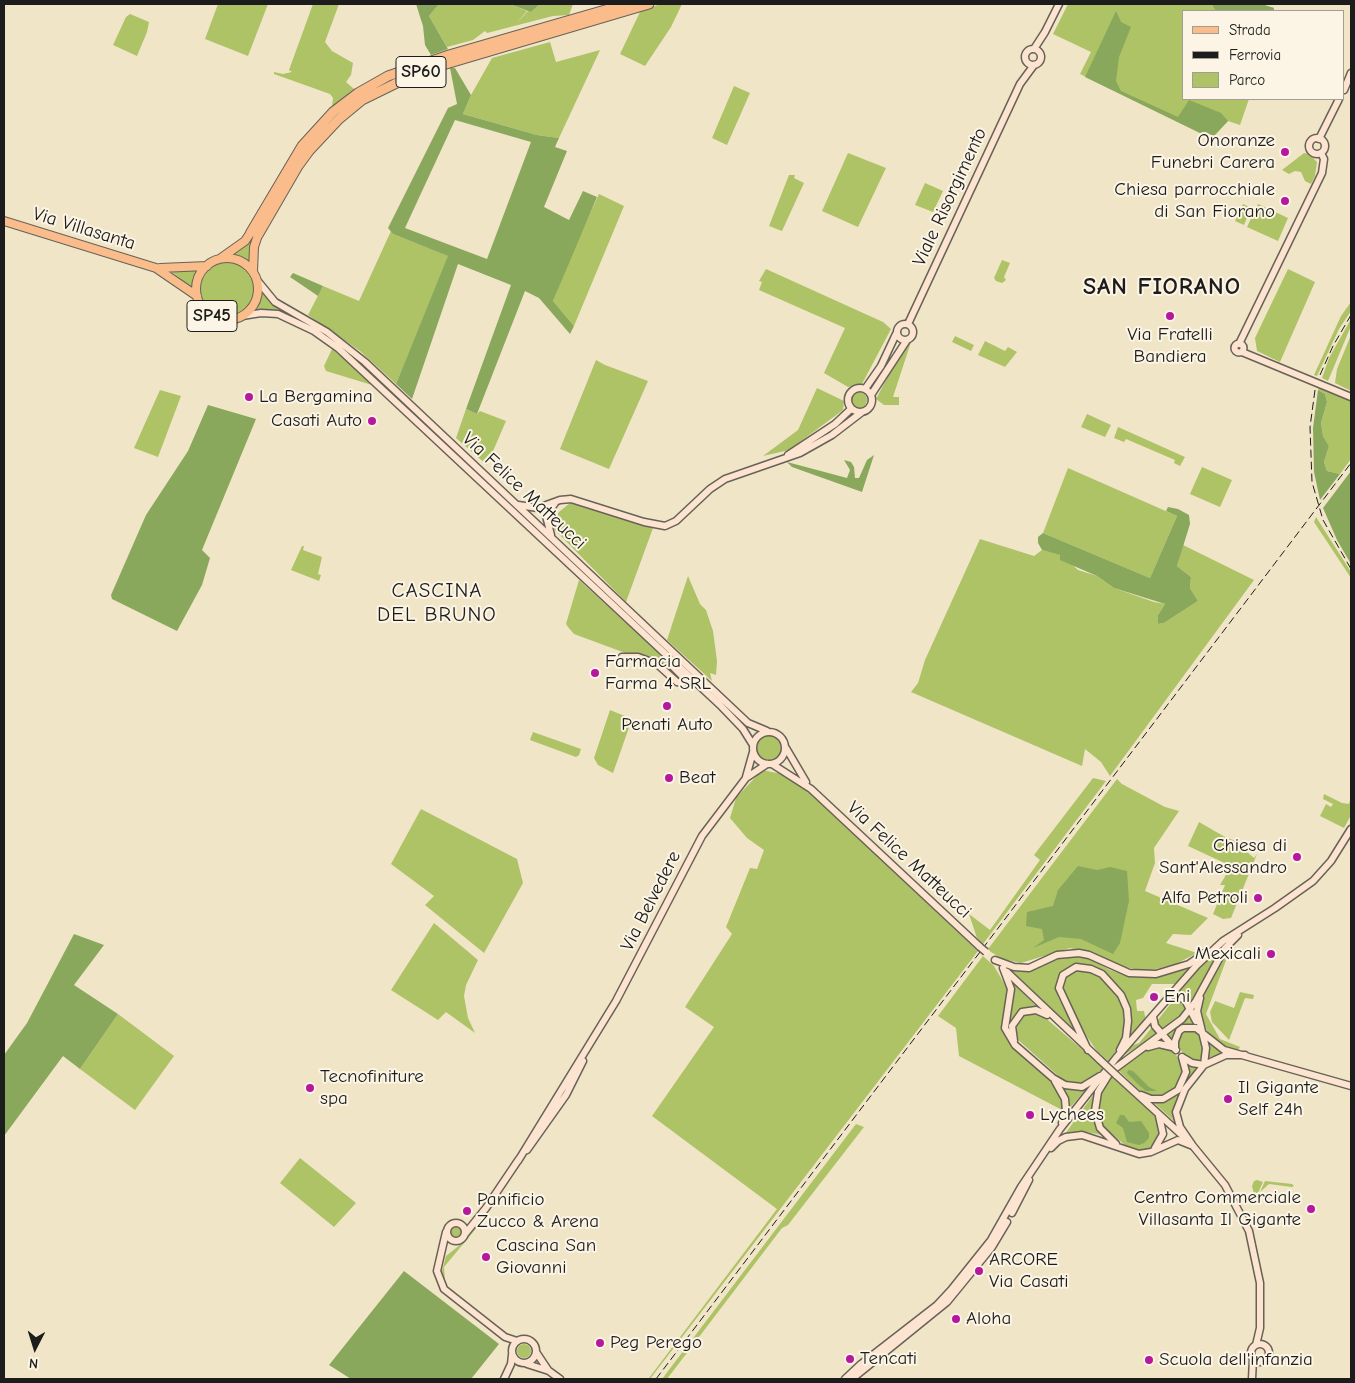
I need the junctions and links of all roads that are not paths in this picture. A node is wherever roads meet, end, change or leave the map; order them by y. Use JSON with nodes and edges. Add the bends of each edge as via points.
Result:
{"nodes":[{"id":1,"x":626,"y":4,"type":"edge"},
{"id":2,"x":649,"y":4,"type":"edge"},
{"id":3,"x":1060,"y":4,"type":"edge"},
{"id":4,"x":1046,"y":32,"type":"junction"},
{"id":5,"x":1034,"y":49,"type":"junction"},
{"id":6,"x":1040,"y":52,"type":"junction"},
{"id":7,"x":1026,"y":60,"type":"junction"},
{"id":8,"x":1034,"y":65,"type":"junction"},
{"id":9,"x":1351,"y":73,"type":"edge"},
{"id":10,"x":1020,"y":84,"type":"junction"},
{"id":11,"x":1345,"y":88,"type":"edge"},
{"id":12,"x":1338,"y":100,"type":"edge"},
{"id":13,"x":1319,"y":139,"type":"junction"},
{"id":14,"x":1321,"y":153,"type":"junction"},
{"id":15,"x":4,"y":221,"type":"edge"},
{"id":16,"x":255,"y":234,"type":"junction"},
{"id":17,"x":216,"y":260,"type":"junction"},
{"id":18,"x":207,"y":266,"type":"junction"},
{"id":19,"x":156,"y":268,"type":"junction"},
{"id":20,"x":255,"y":276,"type":"junction"},
{"id":21,"x":197,"y":296,"type":"junction"},
{"id":22,"x":242,"y":316,"type":"junction"},
{"id":23,"x":908,"y":324,"type":"junction"},
{"id":24,"x":896,"y":334,"type":"junction"},
{"id":25,"x":907,"y":340,"type":"junction"},
{"id":26,"x":865,"y":389,"type":"junction"},
{"id":27,"x":871,"y":395,"type":"junction"},
{"id":28,"x":1351,"y":397,"type":"edge"},
{"id":29,"x":851,"y":409,"type":"junction"},
{"id":30,"x":862,"y":412,"type":"junction"},
{"id":31,"x":785,"y":457,"type":"junction"},
{"id":32,"x":560,"y":500,"type":"junction"},
{"id":33,"x":516,"y":505,"type":"junction"},
{"id":34,"x":551,"y":536,"type":"junction"},
{"id":35,"x":661,"y":650,"type":"junction"},
{"id":36,"x":622,"y":657,"type":"dead end"},
{"id":37,"x":767,"y":731,"type":"junction"},
{"id":38,"x":753,"y":744,"type":"junction"},
{"id":39,"x":786,"y":746,"type":"junction"},
{"id":40,"x":753,"y":752,"type":"junction"},
{"id":41,"x":770,"y":764,"type":"junction"},
{"id":42,"x":746,"y":778,"type":"junction"},
{"id":43,"x":811,"y":789,"type":"junction"},
{"id":44,"x":1351,"y":829,"type":"edge"},
{"id":45,"x":1255,"y":922,"type":"junction"},
{"id":46,"x":1223,"y":941,"type":"junction"},
{"id":47,"x":995,"y":960,"type":"junction"},
{"id":48,"x":1003,"y":968,"type":"junction"},
{"id":49,"x":1207,"y":981,"type":"junction"},
{"id":50,"x":1173,"y":994,"type":"junction"},
{"id":51,"x":1190,"y":1009,"type":"junction"},
{"id":52,"x":1153,"y":1018,"type":"junction"},
{"id":53,"x":1058,"y":1023,"type":"junction"},
{"id":54,"x":1202,"y":1031,"type":"junction"},
{"id":55,"x":1162,"y":1034,"type":"junction"},
{"id":56,"x":591,"y":1044,"type":"junction"},
{"id":57,"x":1015,"y":1045,"type":"junction"},
{"id":58,"x":1088,"y":1050,"type":"junction"},
{"id":59,"x":1175,"y":1050,"type":"junction"},
{"id":60,"x":1131,"y":1055,"type":"junction"},
{"id":61,"x":1245,"y":1055,"type":"junction"},
{"id":62,"x":1182,"y":1057,"type":"junction"},
{"id":63,"x":1116,"y":1058,"type":"junction"},
{"id":64,"x":1204,"y":1065,"type":"junction"},
{"id":65,"x":1111,"y":1072,"type":"junction"},
{"id":66,"x":577,"y":1076,"type":"junction"},
{"id":67,"x":1053,"y":1078,"type":"junction"},
{"id":68,"x":1351,"y":1086,"type":"edge"},
{"id":69,"x":1131,"y":1090,"type":"junction"},
{"id":70,"x":559,"y":1094,"type":"junction"},
{"id":71,"x":1157,"y":1112,"type":"junction"},
{"id":72,"x":550,"y":1117,"type":"junction"},
{"id":73,"x":540,"y":1123,"type":"junction"},
{"id":74,"x":1060,"y":1130,"type":"junction"},
{"id":75,"x":537,"y":1136,"type":"junction"},
{"id":76,"x":1119,"y":1146,"type":"junction"},
{"id":77,"x":1193,"y":1146,"type":"junction"},
{"id":78,"x":1151,"y":1152,"type":"junction"},
{"id":79,"x":518,"y":1161,"type":"junction"},
{"id":80,"x":1036,"y":1164,"type":"junction"},
{"id":81,"x":482,"y":1213,"type":"junction"},
{"id":82,"x":459,"y":1223,"type":"junction"},
{"id":83,"x":446,"y":1232,"type":"junction"},
{"id":84,"x":465,"y":1234,"type":"junction"},
{"id":85,"x":458,"y":1241,"type":"junction"},
{"id":86,"x":442,"y":1253,"type":"junction"},
{"id":87,"x":1260,"y":1328,"type":"junction"},
{"id":88,"x":505,"y":1337,"type":"junction"},
{"id":89,"x":517,"y":1341,"type":"junction"},
{"id":90,"x":1256,"y":1345,"type":"junction"},
{"id":91,"x":1264,"y":1345,"type":"junction"},
{"id":92,"x":512,"y":1352,"type":"junction"},
{"id":93,"x":536,"y":1352,"type":"junction"},
{"id":94,"x":1253,"y":1359,"type":"junction"},
{"id":95,"x":1262,"y":1362,"type":"junction"},
{"id":96,"x":525,"y":1363,"type":"junction"},
{"id":97,"x":549,"y":1371,"type":"junction"},
{"id":98,"x":505,"y":1377,"type":"edge"},
{"id":99,"x":560,"y":1379,"type":"edge"},
{"id":100,"x":845,"y":1379,"type":"edge"},
{"id":101,"x":852,"y":1379,"type":"edge"},
{"id":102,"x":1252,"y":1379,"type":"edge"}],
"edges":[{"from":1,"to":16,"type":"highway","number":"SP60","via":[[449,55],[388,76],[358,93],[333,112],[302,146]]},
{"from":2,"to":16,"type":"highway","number":"SP60","via":[[419,72],[362,100],[309,151]]},
{"from":3,"to":4,"type":"main road"},
{"from":4,"to":5,"type":"main road"},
{"from":4,"to":6,"type":"main road"},
{"from":5,"to":6,"type":"main road"},
{"from":5,"to":7,"type":"main road","via":[[1026,53]]},
{"from":6,"to":8,"type":"main road","via":[[1041,60]]},
{"from":7,"to":8,"type":"main road"},
{"from":7,"to":10,"type":"main road","name":"Viale Risorgimento"},
{"from":8,"to":10,"type":"main road","name":"Viale Risorgimento"},
{"from":9,"to":11,"type":"main road"},
{"from":10,"to":23,"type":"main road","name":"Viale Risorgimento"},
{"from":12,"to":13,"type":"main road"},
{"from":13,"to":14,"type":"main road","via":[[1325,145]]},
{"from":13,"to":14,"type":"main road","via":[[1312,140],[1309,148],[1314,154]]},
{"from":14,"to":28,"type":"main road","via":[[1324,159],[1322,173],[1242,348]]},
{"from":15,"to":19,"type":"main road","name":"Via Villasanta","number":"SP45"},
{"from":16,"to":17,"type":"main road","number":"SP60"},
{"from":16,"to":20,"type":"main road","number":"SP60"},
{"from":17,"to":18,"type":"main road"},
{"from":17,"to":20,"type":"main road","via":[[237,260]]},
{"from":18,"to":19,"type":"main road","number":"SP45"},
{"from":18,"to":21,"type":"main road","number":"SP45","via":[[197,282]]},
{"from":19,"to":21,"type":"main road","number":"SP45"},
{"from":20,"to":22,"type":"main road","number":"SP45","via":[[256,299],[252,308]]},
{"from":20,"to":33,"type":"main road","name":"Via Felice Matteucci","via":[[275,302],[327,332],[364,362]]},
{"from":21,"to":22,"type":"main road","number":"SP45","via":[[203,309],[214,317],[230,320]]},
{"from":22,"to":35,"type":"main road","name":"Via Felice Matteucci","number":"SP45","via":[[278,314],[314,331],[338,348]]},
{"from":23,"to":24,"type":"main road","via":[[898,326]]},
{"from":23,"to":25,"type":"main road","via":[[913,332]]},
{"from":24,"to":25,"type":"main road","via":[[901,340]]},
{"from":24,"to":26,"type":"main road","via":[[881,366]]},
{"from":25,"to":27,"type":"main road"},
{"from":26,"to":27,"type":"main road"},
{"from":26,"to":29,"type":"main road","via":[[850,393]]},
{"from":27,"to":30,"type":"main road","via":[[870,406]]},
{"from":29,"to":30,"type":"main road"},
{"from":29,"to":31,"type":"main road","via":[[835,424]]},
{"from":30,"to":31,"type":"main road","via":[[832,436]]},
{"from":31,"to":32,"type":"main road","via":[[725,479],[676,521],[665,526],[570,499]]},
{"from":32,"to":33,"type":"main road","via":[[538,508]]},
{"from":32,"to":34,"type":"main road","via":[[546,516]]},
{"from":33,"to":34,"type":"main road","name":"Via Felice Matteucci"},
{"from":34,"to":37,"type":"main road","name":"Via Felice Matteucci","via":[[748,723]]},
{"from":35,"to":36,"type":"main road","via":[[664,659],[683,678],[682,683],[676,682],[657,664],[636,657]]},
{"from":35,"to":38,"type":"main road","name":"Via Felice Matteucci","number":"SP45","via":[[743,729]]},
{"from":37,"to":38,"type":"main road"},
{"from":37,"to":39,"type":"main road","name":"Via Felice Matteucci","via":[[782,737]]},
{"from":38,"to":40,"type":"main road"},
{"from":39,"to":41,"type":"main road","via":[[782,758]]},
{"from":39,"to":43,"type":"main road","name":"Via Felice Matteucci"},
{"from":40,"to":41,"type":"main road","name":"Via Felice Matteucci","via":[[757,759]]},
{"from":40,"to":42,"type":"main road","name":"Via Belvedere"},
{"from":41,"to":42,"type":"main road","name":"Via Belvedere"},
{"from":41,"to":43,"type":"main road","name":"Via Felice Matteucci"},
{"from":42,"to":56,"type":"main road","name":"Via Belvedere","via":[[702,836]]},
{"from":43,"to":47,"type":"main road","name":"Via Felice Matteucci","bridge":true},
{"from":44,"to":45,"type":"main road","via":[[1331,861],[1313,881]]},
{"from":45,"to":46,"type":"main road"},
{"from":45,"to":49,"type":"main road","via":[[1229,944]]},
{"from":46,"to":47,"type":"main road","via":[[1189,964],[1156,974],[1129,973],[1079,953],[1057,955],[1029,968]]},
{"from":46,"to":50,"type":"main road"},
{"from":47,"to":48,"type":"main road","name":"Via Felice Matteucci"},
{"from":48,"to":53,"type":"main road","name":"Via Felice Matteucci"},
{"from":48,"to":57,"type":"main road","via":[[1010,989],[1005,1028]]},
{"from":49,"to":51,"type":"main road"},
{"from":49,"to":54,"type":"main road","via":[[1197,1010]]},
{"from":50,"to":51,"type":"main road","via":[[1185,1000]]},
{"from":50,"to":52,"type":"main road"},
{"from":51,"to":54,"type":"main road"},
{"from":51,"to":55,"type":"main road"},
{"from":52,"to":55,"type":"main road"},
{"from":52,"to":63,"type":"main road"},
{"from":53,"to":57,"type":"main road","via":[[1042,1011],[1022,1012],[1012,1026]]},
{"from":53,"to":58,"type":"main road"},
{"from":54,"to":59,"type":"main road","via":[[1183,1028],[1176,1035]]},
{"from":54,"to":61,"type":"main road","via":[[1224,1050]]},
{"from":54,"to":64,"type":"main road","via":[[1206,1048]]},
{"from":55,"to":59,"type":"main road"},
{"from":55,"to":60,"type":"main road"},
{"from":56,"to":66,"type":"main road","name":"Via Belvedere"},
{"from":56,"to":70,"type":"main road","name":"Via Belvedere"},
{"from":57,"to":67,"type":"main road"},
{"from":58,"to":63,"type":"main road","via":[[1059,988],[1063,976],[1076,967],[1102,974],[1123,999],[1128,1030]]},
{"from":58,"to":65,"type":"main road","bridge":true},
{"from":59,"to":60,"type":"main road","via":[[1156,1044]]},
{"from":59,"to":62,"type":"main road"},
{"from":60,"to":65,"type":"main road"},
{"from":61,"to":64,"type":"main road","via":[[1226,1055]]},
{"from":61,"to":68,"type":"main road"},
{"from":62,"to":64,"type":"main road"},
{"from":62,"to":69,"type":"main road","via":[[1185,1078],[1172,1094],[1163,1099],[1151,1099]]},
{"from":63,"to":65,"type":"main road"},
{"from":64,"to":77,"type":"main road","via":[[1185,1089],[1176,1112],[1180,1126]]},
{"from":65,"to":67,"type":"main road","via":[[1079,1087],[1065,1085]]},
{"from":65,"to":69,"type":"main road"},
{"from":65,"to":74,"type":"main road","via":[[1097,1084]]},
{"from":65,"to":76,"type":"main road","via":[[1098,1092],[1095,1112],[1100,1128]]},
{"from":66,"to":70,"type":"main road","via":[[564,1093]]},
{"from":66,"to":72,"type":"main road","name":"Via Belvedere"},
{"from":67,"to":74,"type":"main road","via":[[1065,1099]]},
{"from":69,"to":71,"type":"main road"},
{"from":70,"to":72,"type":"main road","via":[[560,1099]]},
{"from":70,"to":73,"type":"main road","name":"Via Belvedere"},
{"from":71,"to":77,"type":"main road"},
{"from":71,"to":78,"type":"main road","via":[[1163,1134]]},
{"from":72,"to":75,"type":"main road","name":"Via Belvedere"},
{"from":73,"to":75,"type":"main road","name":"Via Belvedere"},
{"from":73,"to":79,"type":"main road","name":"Via Belvedere"},
{"from":74,"to":80,"type":"main road"},
{"from":75,"to":79,"type":"main road","name":"Via Belvedere"},
{"from":76,"to":78,"type":"main road","via":[[1133,1154]]},
{"from":76,"to":80,"type":"main road","via":[[1091,1136],[1074,1135],[1058,1141]]},
{"from":77,"to":78,"type":"main road","via":[[1178,1140]]},
{"from":77,"to":87,"type":"main road","via":[[1222,1181],[1242,1213],[1260,1283]]},
{"from":79,"to":81,"type":"main road","name":"Via Belvedere"},
{"from":80,"to":100,"type":"main road","via":[[991,1240],[947,1294]]},
{"from":80,"to":101,"type":"main road","via":[[996,1241],[955,1293]]},
{"from":81,"to":82,"type":"main road"},
{"from":81,"to":84,"type":"main road","name":"Via Belvedere"},
{"from":82,"to":83,"type":"main road","via":[[450,1224]]},
{"from":82,"to":84,"type":"main road"},
{"from":83,"to":85,"type":"main road","via":[[450,1239]]},
{"from":83,"to":86,"type":"main road"},
{"from":84,"to":85,"type":"main road"},
{"from":85,"to":86,"type":"main road"},
{"from":86,"to":88,"type":"main road","via":[[437,1271],[444,1289]]},
{"from":87,"to":90,"type":"main road"},
{"from":87,"to":91,"type":"main road"},
{"from":88,"to":89,"type":"main road"},
{"from":88,"to":92,"type":"main road"},
{"from":89,"to":92,"type":"main road"},
{"from":89,"to":93,"type":"main road","via":[[531,1341]]},
{"from":90,"to":91,"type":"main road"},
{"from":90,"to":94,"type":"main road","via":[[1251,1352]]},
{"from":91,"to":95,"type":"main road","via":[[1268,1352]]},
{"from":92,"to":96,"type":"main road","via":[[518,1362]]},
{"from":92,"to":98,"type":"main road"},
{"from":93,"to":96,"type":"main road","via":[[534,1358]]},
{"from":93,"to":97,"type":"main road"},
{"from":94,"to":95,"type":"main road"},
{"from":94,"to":102,"type":"main road"},
{"from":95,"to":102,"type":"main road"},
{"from":96,"to":97,"type":"main road"},
{"from":96,"to":98,"type":"main road"},
{"from":97,"to":99,"type":"main road"}]}
